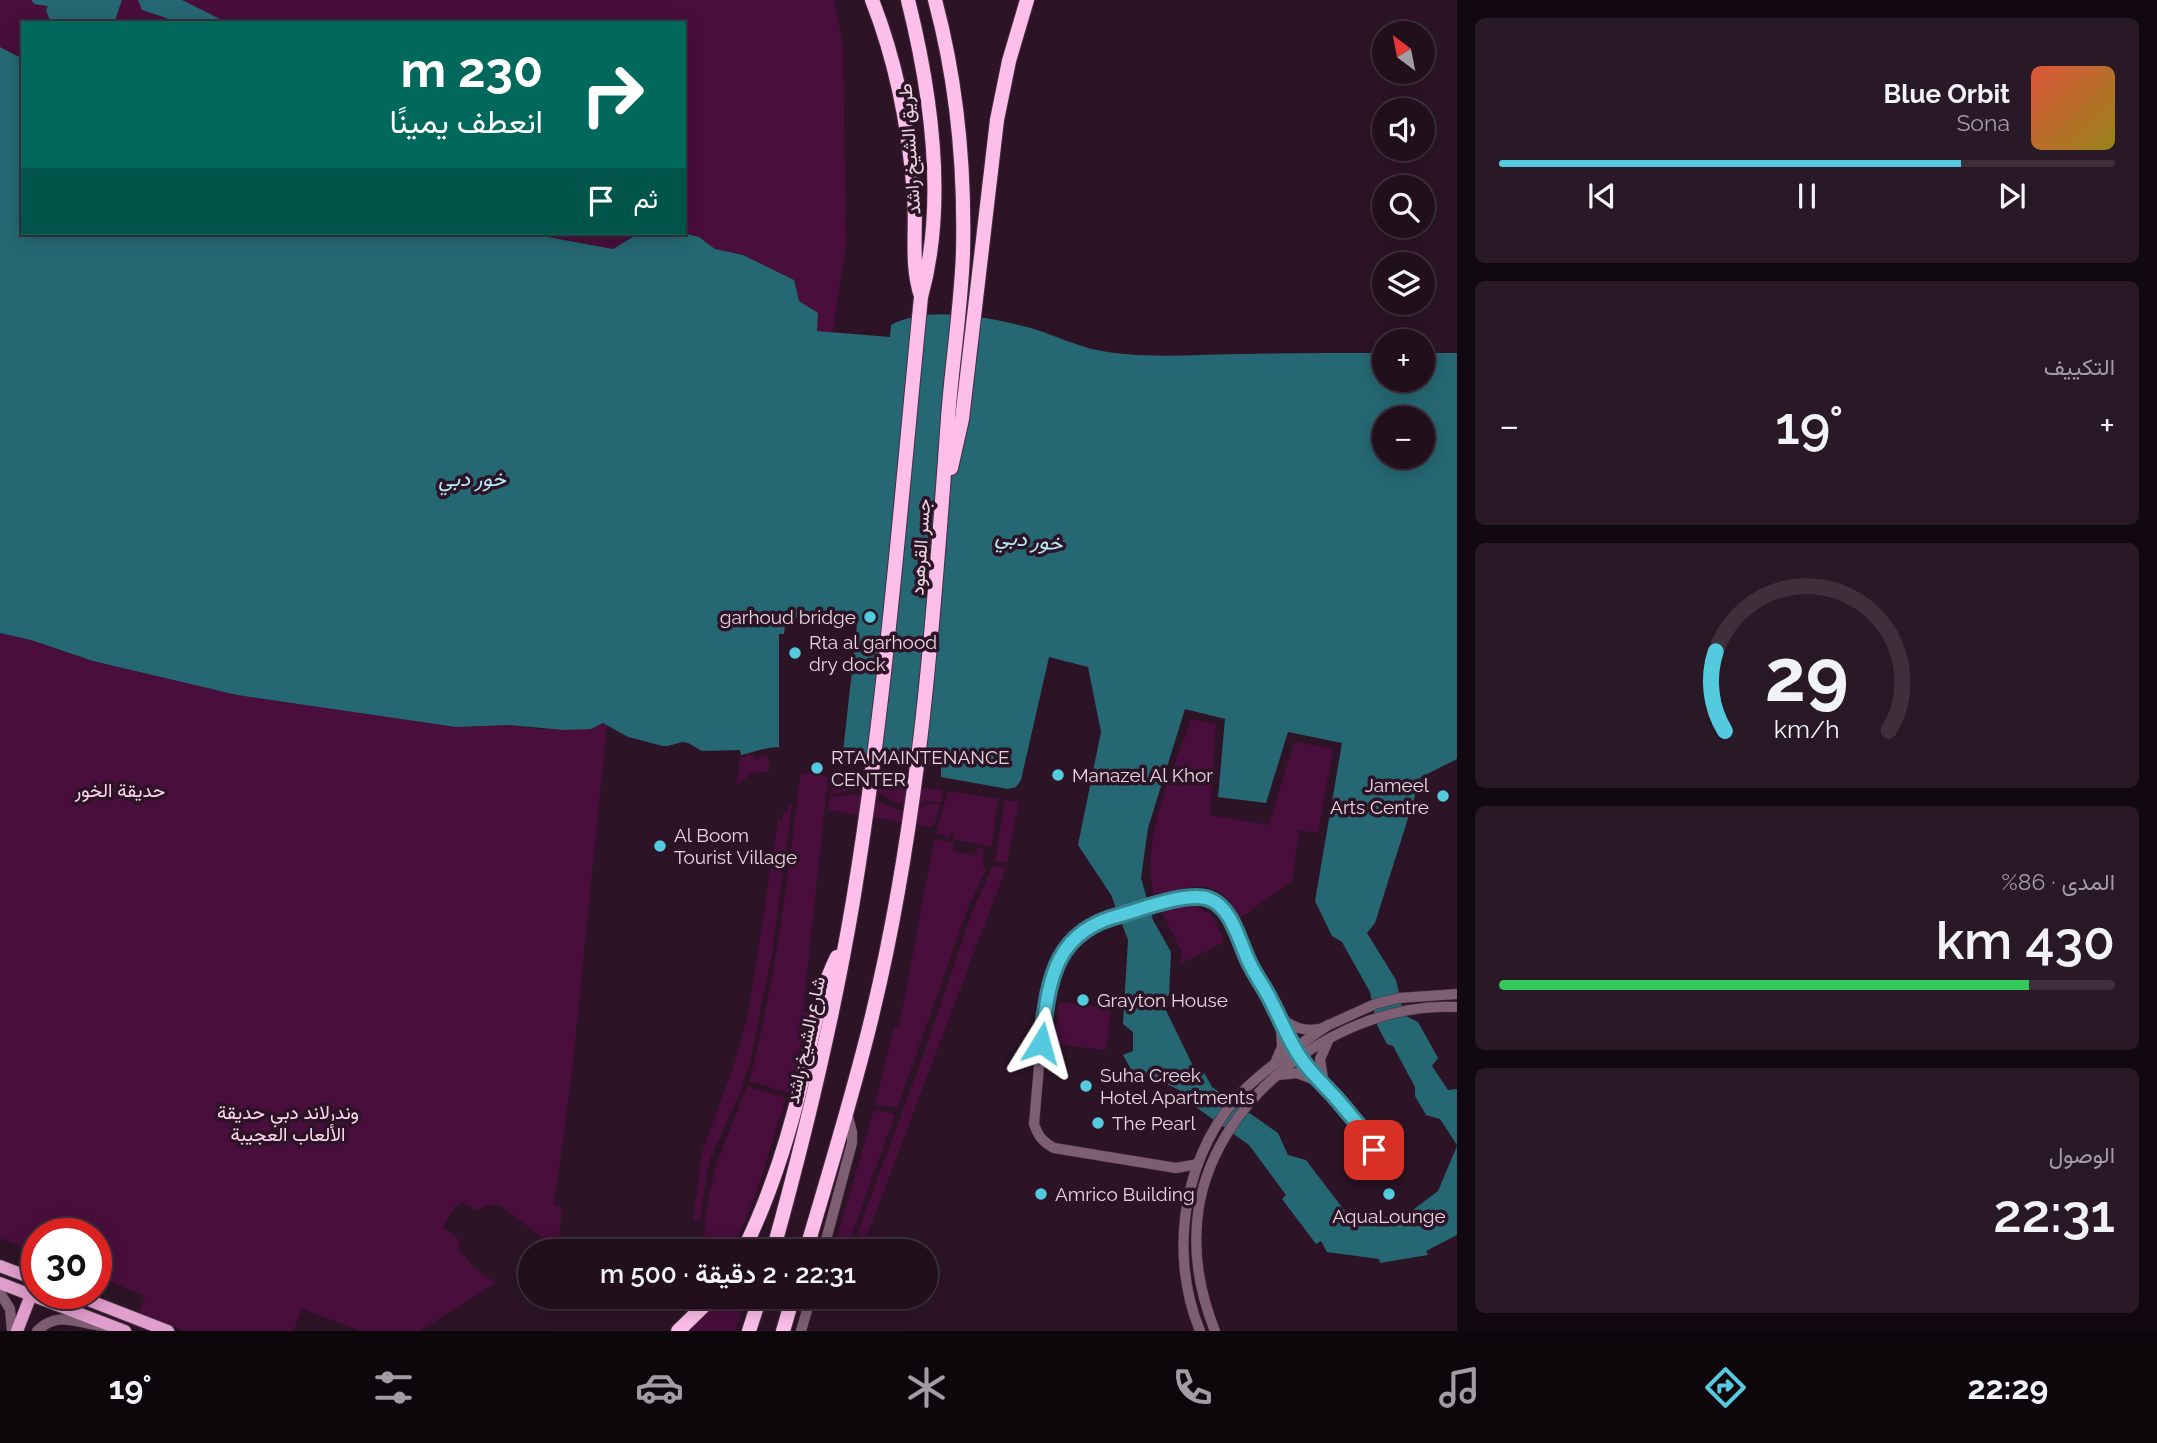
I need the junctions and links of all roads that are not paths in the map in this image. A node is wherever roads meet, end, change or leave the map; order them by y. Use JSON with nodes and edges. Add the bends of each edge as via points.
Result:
{"nodes":[{"id":1,"x":872,"y":0,"type":"edge"},
{"id":2,"x":908,"y":0,"type":"edge"},
{"id":3,"x":935,"y":0,"type":"edge"},
{"id":4,"x":1027,"y":0,"type":"edge"},
{"id":5,"x":1034,"y":0,"type":"edge"},
{"id":6,"x":1021,"y":22,"type":"junction"},
{"id":7,"x":921,"y":297,"type":"junction"},
{"id":8,"x":944,"y":489,"type":"junction"},
{"id":9,"x":863,"y":835,"type":"joint"},
{"id":10,"x":845,"y":944,"type":"junction"},
{"id":11,"x":1457,"y":994,"type":"edge"},
{"id":12,"x":1457,"y":1007,"type":"edge"},
{"id":13,"x":1279,"y":1017,"type":"junction"},
{"id":14,"x":1328,"y":1025,"type":"junction"},
{"id":15,"x":1330,"y":1038,"type":"junction"},
{"id":16,"x":1300,"y":1051,"type":"junction"},
{"id":17,"x":1274,"y":1064,"type":"junction"},
{"id":18,"x":1277,"y":1075,"type":"junction"},
{"id":19,"x":1324,"y":1085,"type":"junction"},
{"id":20,"x":846,"y":1111,"type":"junction"},
{"id":21,"x":1377,"y":1146,"type":"dead end"},
{"id":22,"x":1198,"y":1164,"type":"junction"},
{"id":23,"x":1176,"y":1168,"type":"junction"},
{"id":24,"x":1190,"y":1187,"type":"junction"},
{"id":25,"x":748,"y":1239,"type":"edge"},
{"id":26,"x":775,"y":1239,"type":"edge"},
{"id":27,"x":809,"y":1239,"type":"edge"},
{"id":28,"x":826,"y":1239,"type":"edge"},
{"id":29,"x":0,"y":1266,"type":"edge"},
{"id":30,"x":21,"y":1274,"type":"edge"},
{"id":31,"x":0,"y":1283,"type":"edge"},
{"id":32,"x":21,"y":1289,"type":"edge"},
{"id":33,"x":0,"y":1293,"type":"edge"},
{"id":34,"x":26,"y":1309,"type":"edge"},
{"id":35,"x":72,"y":1309,"type":"edge"},
{"id":36,"x":110,"y":1309,"type":"edge"},
{"id":37,"x":701,"y":1309,"type":"edge"},
{"id":38,"x":756,"y":1309,"type":"edge"},
{"id":39,"x":789,"y":1309,"type":"edge"},
{"id":40,"x":808,"y":1309,"type":"edge"},
{"id":41,"x":111,"y":1326,"type":"junction"},
{"id":42,"x":15,"y":1331,"type":"edge"},
{"id":43,"x":37,"y":1331,"type":"edge"},
{"id":44,"x":125,"y":1331,"type":"edge"},
{"id":45,"x":169,"y":1331,"type":"edge"},
{"id":46,"x":678,"y":1331,"type":"edge"},
{"id":47,"x":749,"y":1331,"type":"edge"},
{"id":48,"x":783,"y":1331,"type":"edge"},
{"id":49,"x":802,"y":1331,"type":"edge"},
{"id":50,"x":1199,"y":1331,"type":"edge"},
{"id":51,"x":1215,"y":1331,"type":"edge"}],
"edges":[{"from":1,"to":7,"type":"highway","via":[[902,107],[914,194],[915,274]]},
{"from":2,"to":7,"type":"highway","name":"طريق الشيخ راشد","via":[[921,56],[933,185],[931,251]]},
{"from":3,"to":8,"type":"highway","name":"جسر القرهود","via":[[950,66],[963,195],[963,255]]},
{"from":4,"to":6,"type":"highway"},
{"from":5,"to":6,"type":"highway"},
{"from":6,"to":8,"type":"highway","via":[[1000,100],[962,419]]},
{"from":7,"to":9,"type":"highway","name":"جسر القرهود"},
{"from":8,"to":20,"type":"highway","name":"جسر القرهود","via":[[929,666],[905,842],[873,1010]]},
{"from":9,"to":10,"type":"highway","name":"شارع الشيخ راشد"},
{"from":10,"to":25,"type":"highway","via":[[827,979],[796,1106]]},
{"from":10,"to":26,"type":"highway","name":"شارع الشيخ راشد","via":[[825,1049]]},
{"from":11,"to":14,"type":"street","via":[[1417,995],[1375,1004]]},
{"from":12,"to":15,"type":"street","via":[[1402,1009]]},
{"from":13,"to":14,"type":"street","via":[[1304,1030]]},
{"from":13,"to":16,"type":"street"},
{"from":13,"to":17,"type":"street","via":[[1282,1041]]},
{"from":13,"to":23,"type":"street","via":[[1225,910],[1211,899],[1179,900],[1105,919],[1071,943],[1061,956],[1051,978],[1034,1124],[1054,1148]]},
{"from":14,"to":16,"type":"street"},
{"from":15,"to":16,"type":"street"},
{"from":15,"to":19,"type":"street","via":[[1320,1059]]},
{"from":16,"to":17,"type":"street"},
{"from":16,"to":18,"type":"street"},
{"from":16,"to":19,"type":"street"},
{"from":17,"to":22,"type":"street","via":[[1222,1119]]},
{"from":18,"to":19,"type":"street","via":[[1301,1074]]},
{"from":18,"to":51,"type":"street","via":[[1234,1123],[1216,1154],[1202,1195],[1199,1280]]},
{"from":19,"to":21,"type":"street"},
{"from":20,"to":27,"type":"highway"},
{"from":20,"to":28,"type":"street","via":[[852,1143]]},
{"from":22,"to":23,"type":"street"},
{"from":22,"to":24,"type":"street"},
{"from":23,"to":24,"type":"street"},
{"from":24,"to":50,"type":"street","via":[[1184,1256]]},
{"from":29,"to":30,"type":"main road"},
{"from":31,"to":32,"type":"main road"},
{"from":33,"to":42,"type":"street"},
{"from":34,"to":42,"type":"main road"},
{"from":35,"to":41,"type":"main road"},
{"from":36,"to":45,"type":"main road"},
{"from":37,"to":46,"type":"highway"},
{"from":38,"to":47,"type":"highway"},
{"from":39,"to":48,"type":"highway"},
{"from":40,"to":49,"type":"street"},
{"from":41,"to":43,"type":"street","via":[[63,1318]]},
{"from":41,"to":44,"type":"main road"}]}
